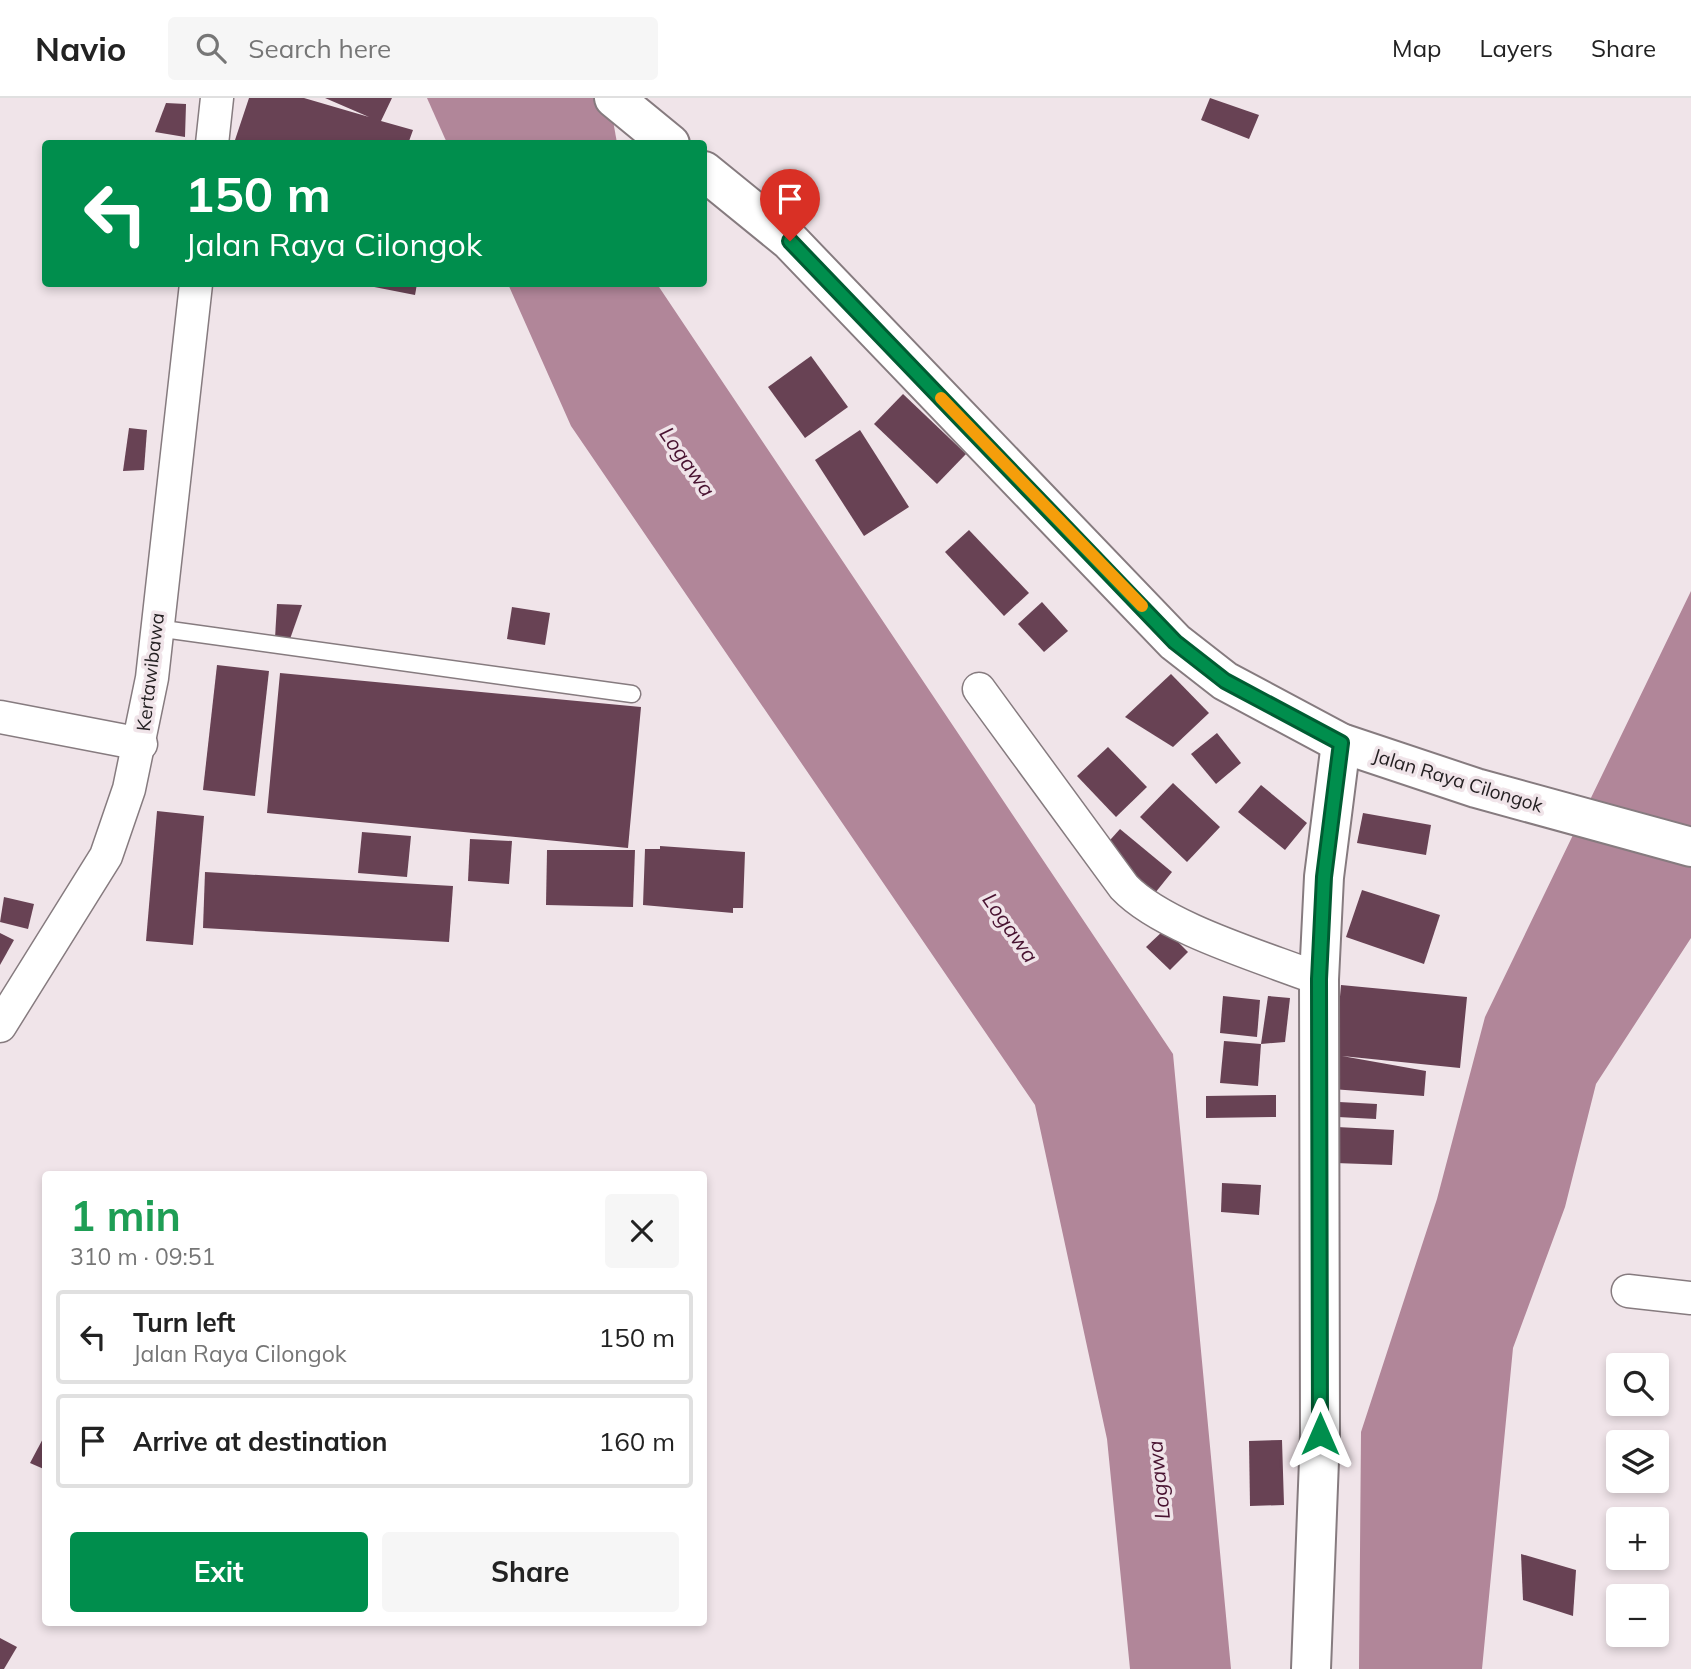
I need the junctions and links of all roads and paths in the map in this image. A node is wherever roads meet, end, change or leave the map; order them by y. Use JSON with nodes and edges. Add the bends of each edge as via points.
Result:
{"nodes":[{"id":1,"x":217,"y":98,"type":"edge"},
{"id":2,"x":614,"y":98,"type":"edge"},
{"id":3,"x":212,"y":140,"type":"edge"},
{"id":4,"x":665,"y":140,"type":"edge"},
{"id":5,"x":707,"y":173,"type":"edge"},
{"id":6,"x":196,"y":287,"type":"edge"},
{"id":7,"x":156,"y":628,"type":"junction"},
{"id":8,"x":979,"y":689,"type":"dead end"},
{"id":9,"x":632,"y":694,"type":"dead end"},
{"id":10,"x":0,"y":717,"type":"edge"},
{"id":11,"x":1341,"y":743,"type":"junction"},
{"id":12,"x":141,"y":744,"type":"junction"},
{"id":13,"x":1691,"y":847,"type":"edge"},
{"id":14,"x":1319,"y":979,"type":"junction"},
{"id":15,"x":0,"y":1026,"type":"edge"},
{"id":16,"x":1628,"y":1291,"type":"dead end"},
{"id":17,"x":1691,"y":1298,"type":"edge"},
{"id":18,"x":1311,"y":1669,"type":"edge"}],
"edges":[{"from":1,"to":3,"type":"street"},
{"from":2,"to":4,"type":"main road"},
{"from":5,"to":11,"type":"main road","name":"Jalan Raya Cilongok","via":[[790,241],[1175,642],[1225,681]]},
{"from":6,"to":7,"type":"street","name":"Kertawibawa"},
{"from":7,"to":9,"type":"lane"},
{"from":7,"to":12,"type":"street","name":"Kertawibawa"},
{"from":8,"to":14,"type":"street","via":[[1140,904]]},
{"from":10,"to":12,"type":"street"},
{"from":11,"to":13,"type":"main road","name":"Jalan Raya Cilongok","via":[[1476,788]]},
{"from":11,"to":14,"type":"main road","via":[[1324,877]]},
{"from":12,"to":15,"type":"street","name":"Kertawibawa","via":[[106,856]]},
{"from":14,"to":18,"type":"main road","via":[[1320,1434]]},
{"from":16,"to":17,"type":"street"}]}
